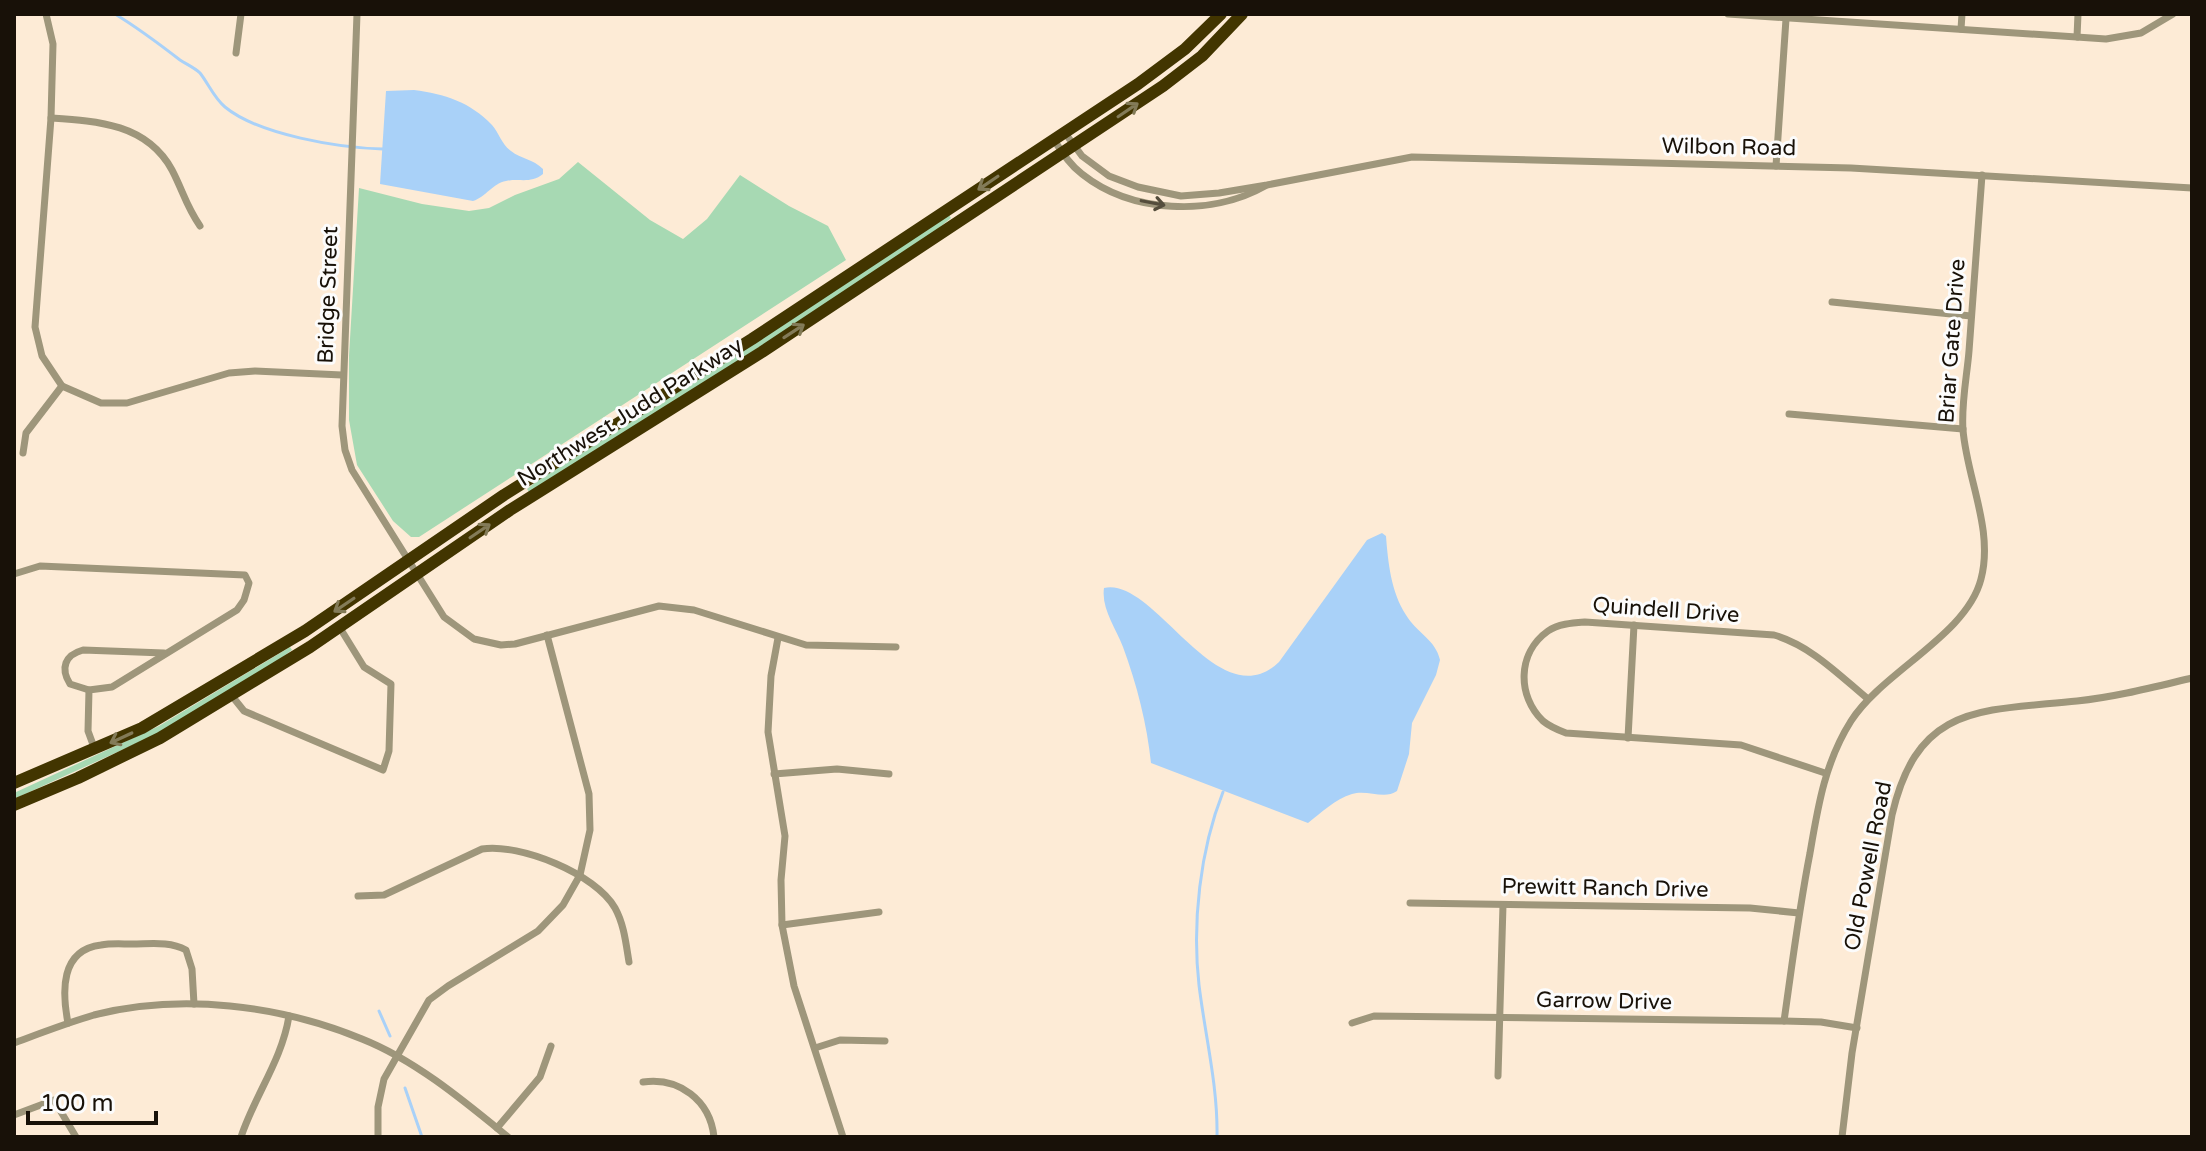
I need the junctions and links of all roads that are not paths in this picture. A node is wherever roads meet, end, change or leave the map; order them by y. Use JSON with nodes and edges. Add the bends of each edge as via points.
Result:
{"nodes":[{"id":1,"x":46,"y":14,"type":"edge"},
{"id":2,"x":241,"y":14,"type":"edge"},
{"id":3,"x":357,"y":14,"type":"edge"},
{"id":4,"x":1221,"y":14,"type":"edge"},
{"id":5,"x":1242,"y":14,"type":"edge"},
{"id":6,"x":1728,"y":14,"type":"edge"},
{"id":7,"x":1962,"y":14,"type":"edge"},
{"id":8,"x":2078,"y":14,"type":"edge"},
{"id":9,"x":2173,"y":14,"type":"edge"},
{"id":10,"x":1845,"y":18,"type":"edge"},
{"id":11,"x":1786,"y":19,"type":"junction"},
{"id":12,"x":1961,"y":29,"type":"junction"},
{"id":13,"x":2077,"y":37,"type":"junction"},
{"id":14,"x":236,"y":53,"type":"dead end"},
{"id":15,"x":51,"y":118,"type":"junction"},
{"id":16,"x":1065,"y":133,"type":"junction"},
{"id":17,"x":1054,"y":140,"type":"junction"},
{"id":18,"x":1068,"y":150,"type":"junction"},
{"id":19,"x":1776,"y":166,"type":"junction"},
{"id":20,"x":1982,"y":175,"type":"junction"},
{"id":21,"x":1267,"y":185,"type":"junction"},
{"id":22,"x":2192,"y":188,"type":"edge"},
{"id":23,"x":200,"y":226,"type":"dead end"},
{"id":24,"x":1832,"y":302,"type":"dead end"},
{"id":25,"x":1971,"y":316,"type":"junction"},
{"id":26,"x":342,"y":375,"type":"junction"},
{"id":27,"x":62,"y":386,"type":"junction"},
{"id":28,"x":1789,"y":414,"type":"dead end"},
{"id":29,"x":1963,"y":429,"type":"junction"},
{"id":30,"x":23,"y":453,"type":"dead end"},
{"id":31,"x":408,"y":561,"type":"junction"},
{"id":32,"x":14,"y":574,"type":"edge"},
{"id":33,"x":416,"y":575,"type":"junction"},
{"id":34,"x":1634,"y":625,"type":"junction"},
{"id":35,"x":340,"y":628,"type":"junction"},
{"id":36,"x":547,"y":635,"type":"junction"},
{"id":37,"x":778,"y":638,"type":"junction"},
{"id":38,"x":896,"y":647,"type":"dead end"},
{"id":39,"x":166,"y":654,"type":"junction"},
{"id":40,"x":2192,"y":678,"type":"edge"},
{"id":41,"x":89,"y":690,"type":"junction"},
{"id":42,"x":232,"y":696,"type":"junction"},
{"id":43,"x":1868,"y":699,"type":"junction"},
{"id":44,"x":1628,"y":738,"type":"junction"},
{"id":45,"x":95,"y":750,"type":"junction"},
{"id":46,"x":1825,"y":773,"type":"junction"},
{"id":47,"x":774,"y":774,"type":"junction"},
{"id":48,"x":889,"y":774,"type":"dead end"},
{"id":49,"x":14,"y":783,"type":"edge"},
{"id":50,"x":14,"y":805,"type":"edge"},
{"id":51,"x":580,"y":875,"type":"junction"},
{"id":52,"x":358,"y":896,"type":"dead end"},
{"id":53,"x":1410,"y":903,"type":"dead end"},
{"id":54,"x":1503,"y":905,"type":"junction"},
{"id":55,"x":879,"y":912,"type":"dead end"},
{"id":56,"x":1799,"y":913,"type":"junction"},
{"id":57,"x":782,"y":925,"type":"junction"},
{"id":58,"x":629,"y":962,"type":"dead end"},
{"id":59,"x":194,"y":1004,"type":"junction"},
{"id":60,"x":289,"y":1016,"type":"junction"},
{"id":61,"x":1500,"y":1018,"type":"junction"},
{"id":62,"x":1784,"y":1021,"type":"junction"},
{"id":63,"x":68,"y":1023,"type":"junction"},
{"id":64,"x":1352,"y":1023,"type":"dead end"},
{"id":65,"x":1857,"y":1028,"type":"junction"},
{"id":66,"x":885,"y":1041,"type":"dead end"},
{"id":67,"x":14,"y":1043,"type":"edge"},
{"id":68,"x":551,"y":1046,"type":"dead end"},
{"id":69,"x":815,"y":1048,"type":"junction"},
{"id":70,"x":397,"y":1057,"type":"junction"},
{"id":71,"x":1498,"y":1076,"type":"dead end"},
{"id":72,"x":643,"y":1082,"type":"dead end"},
{"id":73,"x":14,"y":1115,"type":"edge"},
{"id":74,"x":497,"y":1128,"type":"junction"},
{"id":75,"x":76,"y":1137,"type":"edge"},
{"id":76,"x":241,"y":1137,"type":"edge"},
{"id":77,"x":378,"y":1137,"type":"edge"},
{"id":78,"x":508,"y":1137,"type":"edge"},
{"id":79,"x":714,"y":1137,"type":"edge"},
{"id":80,"x":843,"y":1137,"type":"edge"},
{"id":81,"x":1842,"y":1137,"type":"edge"}],
"edges":[{"from":1,"to":15,"type":"street","via":[[53,44]]},
{"from":2,"to":14,"type":"street"},
{"from":3,"to":26,"type":"street","name":"Bridge Street"},
{"from":4,"to":16,"type":"highway","name":"Northwest Judd Parkway","via":[[1168,63]]},
{"from":18,"to":5,"type":"highway","name":"Northwest Judd Parkway","one_way":true,"via":[[1176,77]]},
{"from":6,"to":11,"type":"street"},
{"from":7,"to":12,"type":"street"},
{"from":8,"to":13,"type":"street"},
{"from":9,"to":13,"type":"street","via":[[2124,37]]},
{"from":10,"to":11,"type":"street"},
{"from":10,"to":12,"type":"street"},
{"from":11,"to":19,"type":"street"},
{"from":12,"to":13,"type":"street"},
{"from":15,"to":23,"type":"street","via":[[107,123],[144,138],[166,161]]},
{"from":15,"to":27,"type":"street","via":[[35,327],[42,356]]},
{"from":16,"to":17,"type":"highway","name":"Northwest Judd Parkway"},
{"from":16,"to":18,"type":"street","name":"Wilbon Road"},
{"from":17,"to":18,"type":"street","name":"Wilbon Road"},
{"from":17,"to":31,"type":"highway","name":"Northwest Judd Parkway","one_way":true},
{"from":18,"to":21,"type":"street","name":"Wilbon Road","via":[[1109,176],[1161,193],[1208,194]]},
{"from":18,"to":21,"type":"street","name":"Wilbon Road","one_way":true,"via":[[1080,173],[1126,197],[1155,204],[1211,205]]},
{"from":33,"to":18,"type":"highway","name":"Northwest Judd Parkway","one_way":true},
{"from":19,"to":20,"type":"street","name":"Wilbon Road"},
{"from":19,"to":21,"type":"street","name":"Wilbon Road","via":[[1412,157]]},
{"from":20,"to":22,"type":"street","name":"Wilbon Road"},
{"from":20,"to":25,"type":"street","name":"Briar Gate Drive"},
{"from":24,"to":25,"type":"street"},
{"from":25,"to":29,"type":"street","name":"Briar Gate Drive"},
{"from":26,"to":27,"type":"street","via":[[229,373],[127,403],[101,403]]},
{"from":26,"to":31,"type":"street","name":"Bridge Street","via":[[342,426],[352,470]]},
{"from":27,"to":30,"type":"street","via":[[26,433]]},
{"from":28,"to":29,"type":"street"},
{"from":29,"to":43,"type":"street","name":"Briar Gate Drive","via":[[1984,541],[1981,580],[1958,618]]},
{"from":31,"to":33,"type":"street","name":"Bridge Street"},
{"from":31,"to":45,"type":"highway","name":"Northwest Judd Parkway","one_way":true,"via":[[198,697]]},
{"from":32,"to":39,"type":"street","via":[[40,566],[245,575],[248,591],[237,610]]},
{"from":33,"to":35,"type":"highway","name":"Northwest Judd Parkway"},
{"from":33,"to":36,"type":"street","name":"Bridge Street","via":[[444,617],[474,639],[501,645]]},
{"from":34,"to":43,"type":"street","name":"Quindell Drive","via":[[1793,640]]},
{"from":34,"to":44,"type":"street"},
{"from":34,"to":44,"type":"street","name":"Quindell Drive","via":[[1567,623],[1549,630],[1533,646],[1525,667],[1529,704],[1545,723],[1566,733]]},
{"from":35,"to":42,"type":"highway","name":"Northwest Judd Parkway"},
{"from":35,"to":42,"type":"street","via":[[364,667],[391,684],[389,751],[383,770],[244,711]]},
{"from":36,"to":37,"type":"street","name":"Bridge Street","via":[[659,606],[694,610]]},
{"from":36,"to":51,"type":"street","via":[[589,794],[590,830]]},
{"from":37,"to":38,"type":"street","name":"Bridge Street","via":[[806,645]]},
{"from":37,"to":47,"type":"street","via":[[768,732]]},
{"from":39,"to":41,"type":"street","via":[[112,687]]},
{"from":39,"to":41,"type":"street","via":[[71,653],[64,675],[70,684]]},
{"from":40,"to":65,"type":"street","name":"Old Powell Road","via":[[2107,697],[1987,710],[1952,722],[1924,743],[1897,793]]},
{"from":41,"to":45,"type":"street","via":[[88,731]]},
{"from":42,"to":50,"type":"highway","name":"Northwest Judd Parkway","via":[[125,756]]},
{"from":43,"to":46,"type":"street","name":"Briar Gate Drive"},
{"from":44,"to":46,"type":"street","name":"Quindell Drive","via":[[1741,745]]},
{"from":45,"to":49,"type":"highway","name":"Northwest Judd Parkway"},
{"from":46,"to":56,"type":"street","name":"Briar Gate Drive"},
{"from":47,"to":48,"type":"street","via":[[837,769]]},
{"from":47,"to":57,"type":"street","via":[[785,836]]},
{"from":51,"to":52,"type":"street","via":[[519,850],[495,847],[384,895]]},
{"from":51,"to":58,"type":"street","via":[[600,888],[617,910]]},
{"from":51,"to":70,"type":"street","via":[[563,905],[538,931],[429,1000]]},
{"from":53,"to":54,"type":"street","name":"Prewitt Ranch Drive"},
{"from":54,"to":56,"type":"street","name":"Prewitt Ranch Drive"},
{"from":54,"to":61,"type":"street"},
{"from":55,"to":57,"type":"street"},
{"from":56,"to":62,"type":"street","name":"Briar Gate Drive"},
{"from":57,"to":69,"type":"street","via":[[794,986]]},
{"from":59,"to":60,"type":"street"},
{"from":59,"to":63,"type":"street"},
{"from":59,"to":63,"type":"street","via":[[186,950],[174,944],[99,945],[79,953],[67,969],[63,988]]},
{"from":60,"to":70,"type":"street","via":[[364,1039]]},
{"from":60,"to":76,"type":"street","via":[[286,1035]]},
{"from":61,"to":62,"type":"street","name":"Garrow Drive"},
{"from":61,"to":64,"type":"street","name":"Garrow Drive","via":[[1374,1016]]},
{"from":61,"to":71,"type":"street"},
{"from":62,"to":65,"type":"street","name":"Garrow Drive"},
{"from":63,"to":67,"type":"street"},
{"from":65,"to":81,"type":"street","name":"Old Powell Road"},
{"from":66,"to":69,"type":"street","via":[[840,1040]]},
{"from":68,"to":74,"type":"street","via":[[540,1077]]},
{"from":69,"to":80,"type":"street"},
{"from":70,"to":74,"type":"street"},
{"from":70,"to":77,"type":"street","via":[[379,1093]]},
{"from":72,"to":79,"type":"street","via":[[678,1085],[700,1103],[713,1123]]},
{"from":73,"to":75,"type":"street","via":[[54,1100]]},
{"from":74,"to":78,"type":"street"}]}
